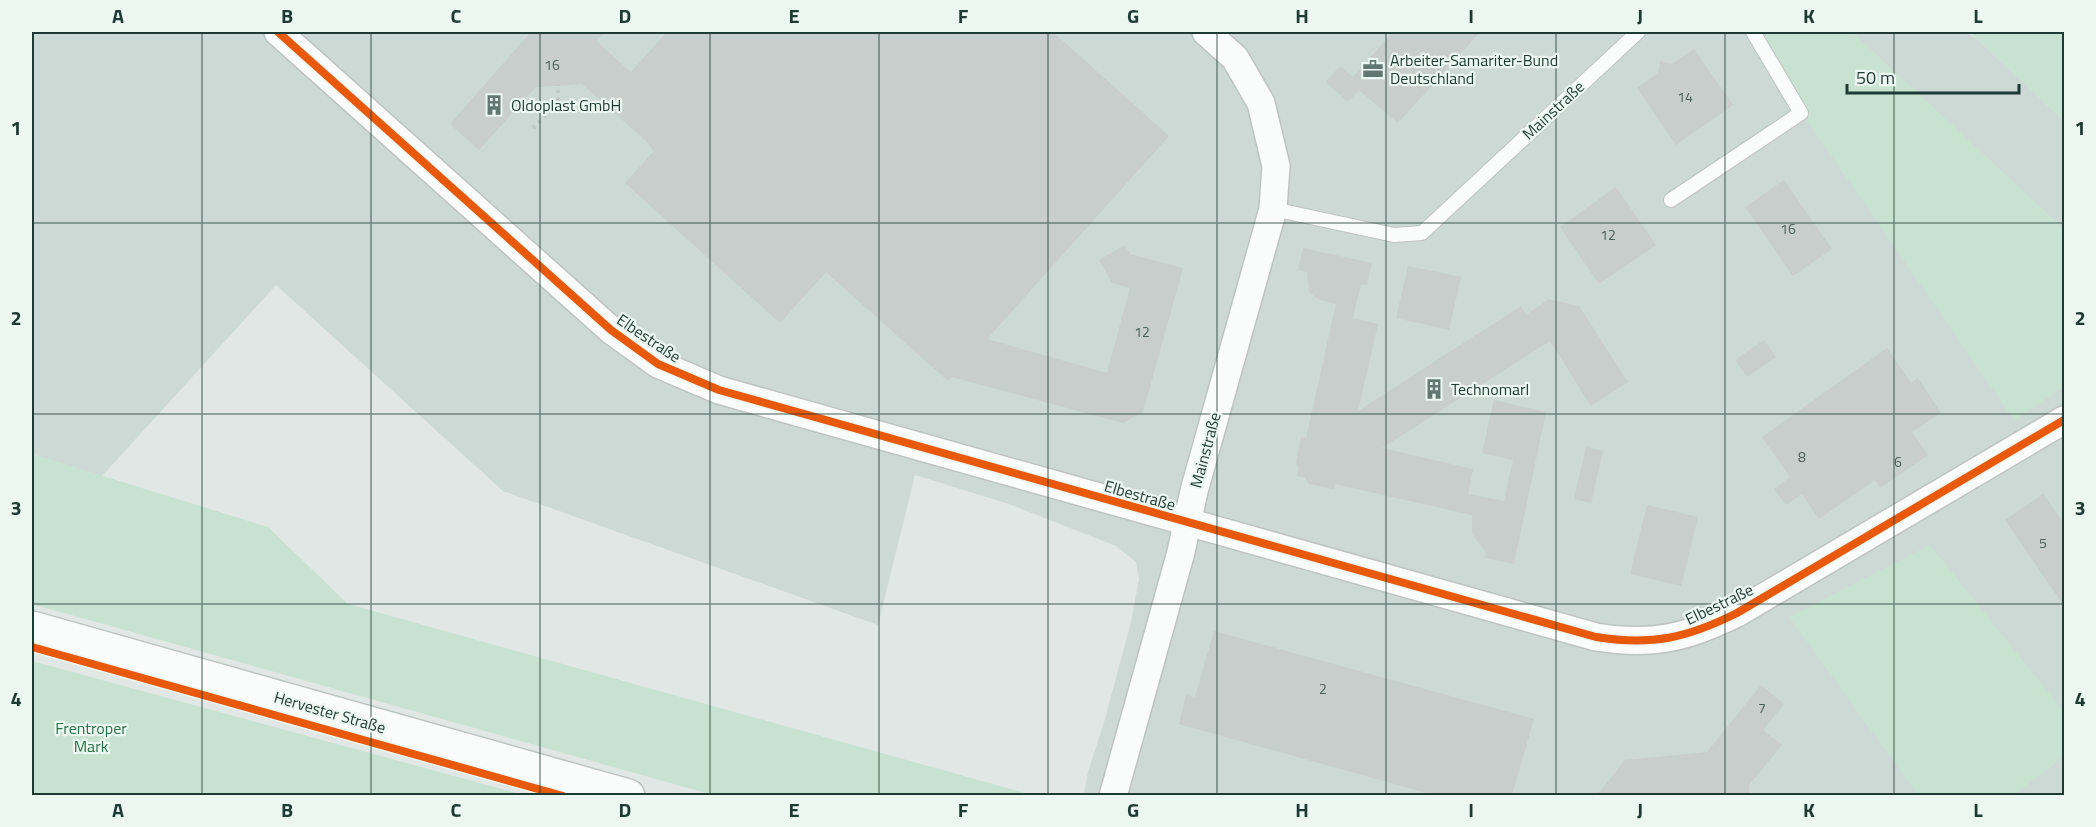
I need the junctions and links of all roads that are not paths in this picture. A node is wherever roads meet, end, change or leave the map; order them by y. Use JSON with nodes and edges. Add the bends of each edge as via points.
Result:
{"nodes":[{"id":1,"x":278,"y":32,"type":"edge"},
{"id":2,"x":1206,"y":32,"type":"edge"},
{"id":3,"x":1638,"y":32,"type":"edge"},
{"id":4,"x":1753,"y":32,"type":"edge"},
{"id":5,"x":1671,"y":200,"type":"dead end"},
{"id":6,"x":1273,"y":209,"type":"junction"},
{"id":7,"x":2064,"y":420,"type":"edge"},
{"id":8,"x":1185,"y":522,"type":"junction"},
{"id":9,"x":32,"y":628,"type":"edge"},
{"id":10,"x":574,"y":787,"type":"edge"},
{"id":11,"x":628,"y":795,"type":"edge"},
{"id":12,"x":1113,"y":795,"type":"edge"}],
"edges":[{"from":1,"to":8,"type":"street","name":"Elbestraße","via":[[611,330],[658,364],[719,390]]},
{"from":2,"to":6,"type":"street","name":"Mainstraße","via":[[1235,58],[1261,104],[1276,166]]},
{"from":3,"to":6,"type":"lane","name":"Mainstraße","via":[[1422,233],[1394,235]]},
{"from":4,"to":5,"type":"lane","via":[[1801,113]]},
{"from":6,"to":8,"type":"street","name":"Mainstraße"},
{"from":7,"to":8,"type":"street","name":"Elbestraße","via":[[1737,613],[1707,628],[1660,641],[1596,637]]},
{"from":8,"to":12,"type":"street","name":"Mainstraße"},
{"from":9,"to":10,"type":"main road","name":"Hervester Straße"},
{"from":10,"to":11,"type":"main road","name":"Hervester Straße"}]}
